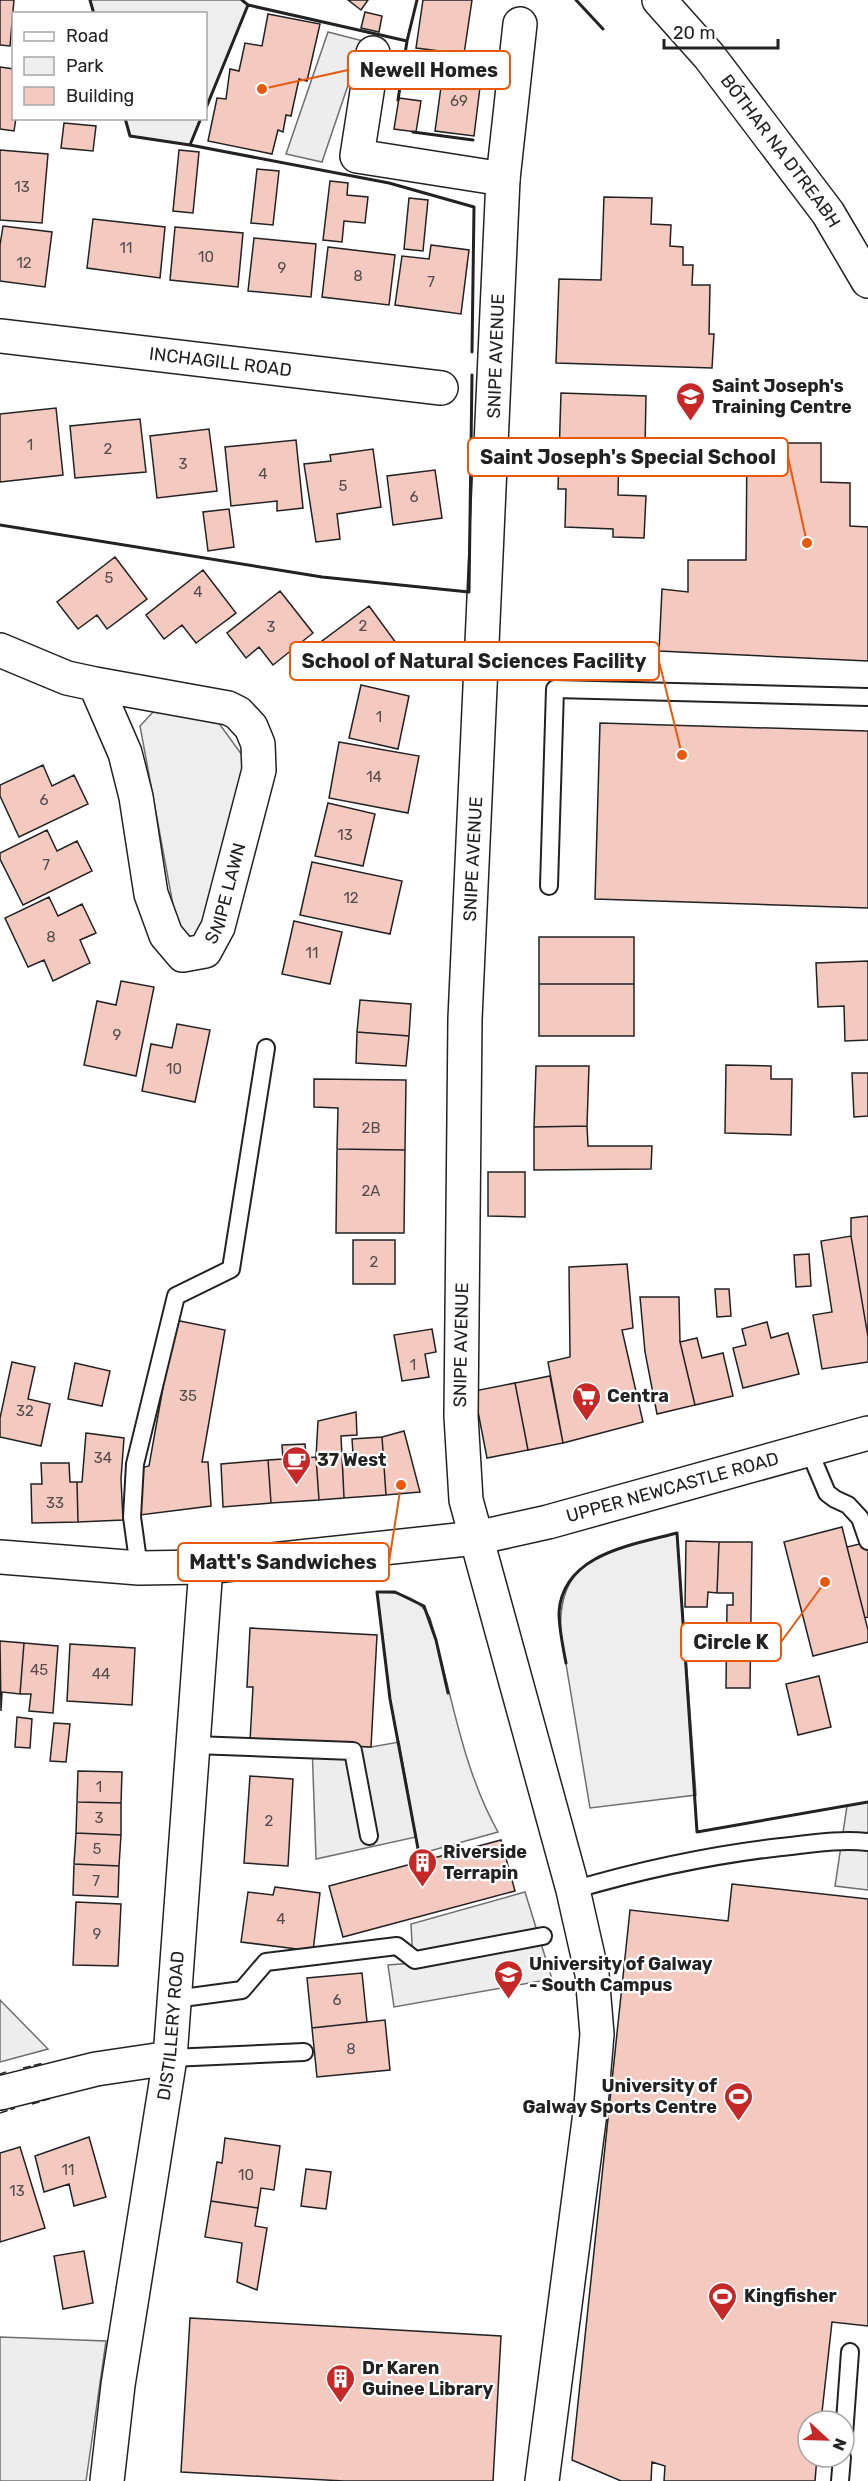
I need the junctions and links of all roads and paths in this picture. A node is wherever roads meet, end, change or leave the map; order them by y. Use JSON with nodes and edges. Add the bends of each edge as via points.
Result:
{"nodes":[{"id":1,"x":659,"y":0,"type":"edge"},
{"id":2,"x":520,"y":24,"type":"dead end"},
{"id":3,"x":373,"y":52,"type":"dead end"},
{"id":4,"x":503,"y":179,"type":"junction"},
{"id":5,"x":868,"y":281,"type":"edge"},
{"id":6,"x":0,"y":336,"type":"edge"},
{"id":7,"x":441,"y":387,"type":"dead end"},
{"id":8,"x":0,"y":650,"type":"edge"},
{"id":9,"x":95,"y":684,"type":"junction"},
{"id":10,"x":868,"y":698,"type":"edge"},
{"id":11,"x":549,"y":885,"type":"dead end"},
{"id":12,"x":266,"y":1048,"type":"dead end"},
{"id":13,"x":868,"y":1433,"type":"edge"},
{"id":14,"x":808,"y":1448,"type":"junction"},
{"id":15,"x":476,"y":1538,"type":"junction"},
{"id":16,"x":868,"y":1541,"type":"edge"},
{"id":17,"x":0,"y":1557,"type":"edge"},
{"id":18,"x":206,"y":1567,"type":"junction"},
{"id":19,"x":139,"y":1568,"type":"junction"},
{"id":20,"x":194,"y":1745,"type":"junction"},
{"id":21,"x":369,"y":1836,"type":"dead end"},
{"id":22,"x":868,"y":1842,"type":"edge"},
{"id":23,"x":573,"y":1890,"type":"junction"},
{"id":24,"x":543,"y":1936,"type":"dead end"},
{"id":25,"x":175,"y":2000,"type":"junction"},
{"id":26,"x":303,"y":2052,"type":"dead end"},
{"id":27,"x":170,"y":2058,"type":"junction"},
{"id":28,"x":0,"y":2092,"type":"edge"},
{"id":29,"x":850,"y":2352,"type":"dead end"},
{"id":30,"x":846,"y":2409,"type":"edge"},
{"id":31,"x":107,"y":2481,"type":"edge"},
{"id":32,"x":542,"y":2481,"type":"edge"}],
"edges":[{"from":1,"to":5,"type":"main road","name":"BÓTHAR NA DTREABH","via":[[709,56],[828,213]]},
{"from":2,"to":4,"type":"main road","name":"SNIPE AVENUE"},
{"from":3,"to":4,"type":"main road","via":[[357,156]]},
{"from":4,"to":15,"type":"main road","name":"SNIPE AVENUE","via":[[465,1019],[461,1416],[466,1500]]},
{"from":6,"to":7,"type":"main road","name":"INCHAGILL ROAD"},
{"from":8,"to":9,"type":"main road","name":"SNIPE LAWN","via":[[67,678]]},
{"from":9,"to":9,"type":"main road","name":"SNIPE LAWN","via":[[124,753],[136,797],[151,894],[166,935],[183,955],[205,951],[218,927],[258,781],[255,736],[245,720],[228,708]]},
{"from":10,"to":11,"type":"lane","via":[[555,689]]},
{"from":12,"to":19,"type":"lane","via":[[231,1269],[176,1296],[170,1318],[135,1464],[132,1517]]},
{"from":13,"to":14,"type":"main road","name":"UPPER NEWCASTLE ROAD"},
{"from":14,"to":15,"type":"main road","name":"UPPER NEWCASTLE ROAD","via":[[548,1522]]},
{"from":14,"to":16,"type":"lane","via":[[827,1493],[848,1505],[860,1518]]},
{"from":15,"to":18,"type":"main road","name":"UPPER NEWCASTLE ROAD"},
{"from":15,"to":23,"type":"main road","name":"SNIPE AVENUE"},
{"from":17,"to":19,"type":"main road","name":"UPPER NEWCASTLE ROAD"},
{"from":18,"to":19,"type":"main road","name":"UPPER NEWCASTLE ROAD"},
{"from":18,"to":20,"type":"main road","name":"DISTILLERY ROAD"},
{"from":20,"to":21,"type":"lane","via":[[353,1751]]},
{"from":20,"to":25,"type":"main road","name":"DISTILLERY ROAD"},
{"from":22,"to":23,"type":"lane","via":[[843,1840],[724,1854],[637,1871]]},
{"from":23,"to":32,"type":"main road","name":"SNIPE AVENUE","via":[[592,1974],[597,2034]]},
{"from":24,"to":25,"type":"lane","via":[[415,1960],[397,1946],[266,1962],[242,1990]]},
{"from":25,"to":27,"type":"main road","name":"DISTILLERY ROAD"},
{"from":26,"to":27,"type":"lane"},
{"from":27,"to":28,"type":"main road","via":[[96,2069]]},
{"from":27,"to":31,"type":"main road","name":"DISTILLERY ROAD","via":[[118,2385]]},
{"from":29,"to":30,"type":"lane"}]}
